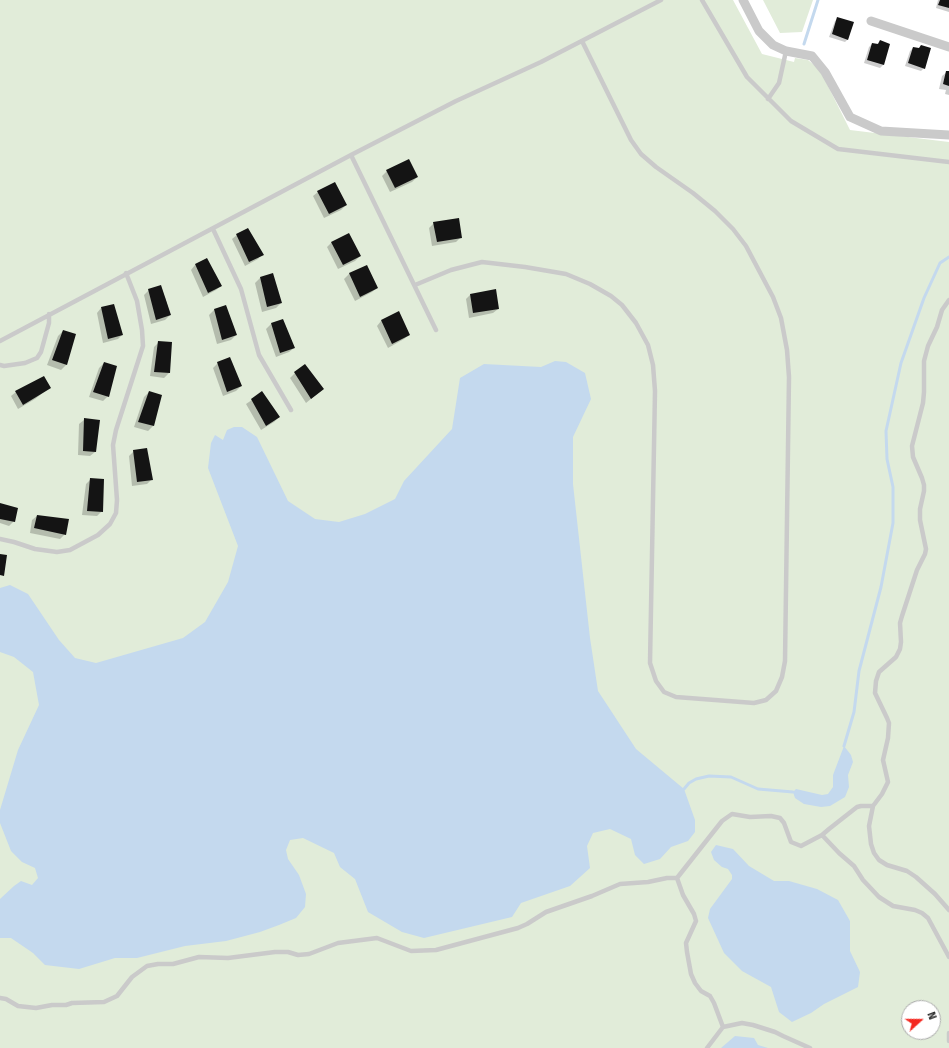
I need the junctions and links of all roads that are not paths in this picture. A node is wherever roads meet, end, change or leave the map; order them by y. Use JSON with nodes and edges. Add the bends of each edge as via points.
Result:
{"nodes":[{"id":1,"x":661,"y":0,"type":"edge"},
{"id":2,"x":702,"y":0,"type":"edge"},
{"id":3,"x":743,"y":0,"type":"edge"},
{"id":4,"x":871,"y":21,"type":"dead end"},
{"id":5,"x":582,"y":41,"type":"junction"},
{"id":6,"x":949,"y":47,"type":"edge"},
{"id":7,"x":786,"y":51,"type":"junction"},
{"id":8,"x":768,"y":99,"type":"junction"},
{"id":9,"x":949,"y":135,"type":"edge"},
{"id":10,"x":351,"y":155,"type":"junction"},
{"id":11,"x":949,"y":162,"type":"edge"},
{"id":12,"x":213,"y":229,"type":"junction"},
{"id":13,"x":126,"y":273,"type":"junction"},
{"id":14,"x":415,"y":285,"type":"junction"},
{"id":15,"x":949,"y":300,"type":"edge"},
{"id":16,"x":49,"y":314,"type":"junction"},
{"id":17,"x":436,"y":330,"type":"dead end"},
{"id":18,"x":0,"y":340,"type":"edge"},
{"id":19,"x":0,"y":365,"type":"edge"},
{"id":20,"x":291,"y":410,"type":"dead end"},
{"id":21,"x":0,"y":539,"type":"edge"},
{"id":22,"x":873,"y":806,"type":"junction"},
{"id":23,"x":822,"y":835,"type":"junction"},
{"id":24,"x":677,"y":878,"type":"junction"},
{"id":25,"x":949,"y":910,"type":"edge"},
{"id":26,"x":949,"y":957,"type":"edge"},
{"id":27,"x":0,"y":998,"type":"edge"},
{"id":28,"x":723,"y":1027,"type":"junction"},
{"id":29,"x":949,"y":1033,"type":"edge"},
{"id":30,"x":949,"y":1041,"type":"edge"},
{"id":31,"x":707,"y":1048,"type":"edge"},
{"id":32,"x":810,"y":1048,"type":"edge"}],
"edges":[{"from":1,"to":5,"type":"lane"},
{"from":2,"to":8,"type":"lane","via":[[747,77]]},
{"from":3,"to":7,"type":"street","via":[[759,31],[773,45]]},
{"from":4,"to":6,"type":"street"},
{"from":5,"to":10,"type":"lane"},
{"from":5,"to":14,"type":"lane","via":[[631,140],[641,154],[715,211],[737,235],[761,272],[781,318],[788,350],[789,377],[785,661],[776,692],[766,700],[754,703],[676,697],[664,692],[656,681],[650,663],[655,391],[653,365],[648,345],[622,305],[590,284],[566,274],[482,262],[451,270]]},
{"from":7,"to":8,"type":"lane","via":[[779,83]]},
{"from":7,"to":9,"type":"street","via":[[812,56],[825,72],[850,117],[881,131]]},
{"from":8,"to":11,"type":"lane","via":[[791,121],[838,149]]},
{"from":10,"to":12,"type":"lane"},
{"from":10,"to":14,"type":"lane"},
{"from":12,"to":13,"type":"lane"},
{"from":12,"to":20,"type":"lane","via":[[241,290],[259,355]]},
{"from":13,"to":16,"type":"lane"},
{"from":13,"to":21,"type":"lane","via":[[137,301],[143,346],[113,445],[116,513],[110,524],[98,536],[70,550],[42,550]]},
{"from":14,"to":17,"type":"lane"},
{"from":15,"to":22,"type":"lane","via":[[942,310],[924,361],[923,403],[912,442],[924,485],[920,520],[926,554],[917,570],[900,623],[900,649],[896,657],[879,672],[876,681],[875,693],[888,718],[888,738],[883,760],[888,782]]},
{"from":16,"to":18,"type":"lane"},
{"from":16,"to":19,"type":"lane","via":[[49,323],[37,358],[25,363]]},
{"from":22,"to":23,"type":"lane","via":[[857,807]]},
{"from":22,"to":25,"type":"lane","via":[[869,826],[871,844],[876,856],[887,865],[906,870],[916,877]]},
{"from":23,"to":24,"type":"lane","via":[[804,845],[797,845],[790,840],[780,818],[732,814],[722,821]]},
{"from":23,"to":26,"type":"lane","via":[[854,866],[879,897],[893,906],[915,910],[928,918]]},
{"from":24,"to":27,"type":"lane","via":[[620,884],[546,912],[518,928],[436,950],[411,951],[377,938],[338,943],[309,954],[274,952],[228,958],[199,957],[173,964],[147,966],[132,978],[117,996],[104,1002],[72,1002],[36,1008],[18,1006]]},
{"from":24,"to":28,"type":"lane","via":[[696,921],[686,943],[691,974],[701,991],[714,1002]]},
{"from":28,"to":31,"type":"lane"},
{"from":28,"to":32,"type":"lane","via":[[742,1023],[753,1025]]},
{"from":29,"to":30,"type":"lane"}]}
